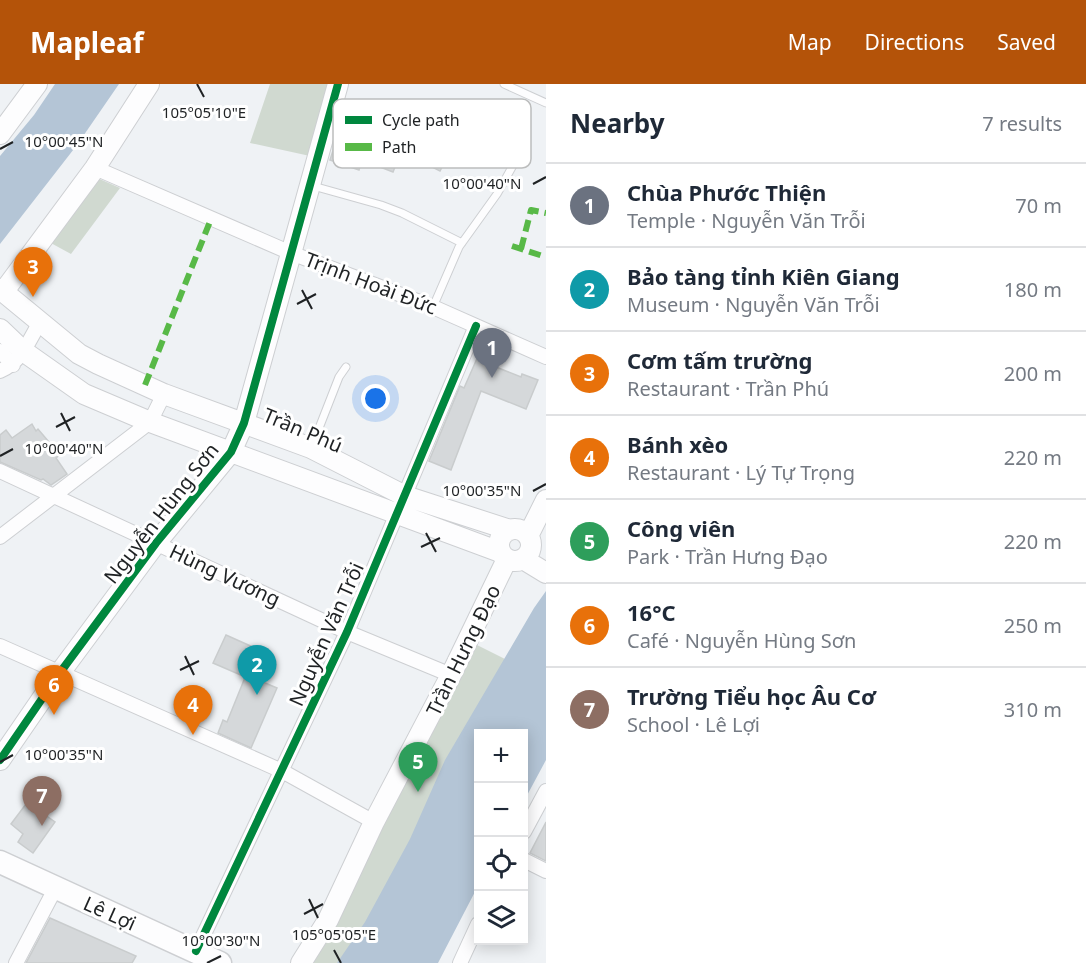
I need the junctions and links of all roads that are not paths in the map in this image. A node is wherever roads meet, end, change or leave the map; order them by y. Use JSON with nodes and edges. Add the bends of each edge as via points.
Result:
{"nodes":[{"id":1,"x":37,"y":84,"type":"edge"},
{"id":2,"x":149,"y":84,"type":"edge"},
{"id":3,"x":338,"y":84,"type":"edge"},
{"id":4,"x":504,"y":84,"type":"edge"},
{"id":5,"x":334,"y":99,"type":"edge"},
{"id":6,"x":333,"y":102,"type":"edge"},
{"id":7,"x":546,"y":103,"type":"edge"},
{"id":8,"x":1,"y":131,"type":"edge"},
{"id":9,"x":95,"y":168,"type":"junction"},
{"id":10,"x":512,"y":168,"type":"edge"},
{"id":11,"x":310,"y":185,"type":"junction"},
{"id":12,"x":462,"y":243,"type":"junction"},
{"id":13,"x":291,"y":253,"type":"junction"},
{"id":14,"x":2,"y":290,"type":"edge"},
{"id":15,"x":433,"y":307,"type":"junction"},
{"id":16,"x":40,"y":322,"type":"junction"},
{"id":17,"x":476,"y":326,"type":"junction"},
{"id":18,"x":0,"y":329,"type":"edge"},
{"id":19,"x":0,"y":351,"type":"edge"},
{"id":20,"x":546,"y":357,"type":"edge"},
{"id":21,"x":12,"y":362,"type":"edge"},
{"id":22,"x":346,"y":367,"type":"dead end"},
{"id":23,"x":164,"y":394,"type":"junction"},
{"id":24,"x":150,"y":422,"type":"junction"},
{"id":25,"x":244,"y":423,"type":"junction"},
{"id":26,"x":310,"y":448,"type":"junction"},
{"id":27,"x":231,"y":452,"type":"junction"},
{"id":28,"x":0,"y":471,"type":"edge"},
{"id":29,"x":405,"y":496,"type":"junction"},
{"id":30,"x":53,"y":497,"type":"junction"},
{"id":31,"x":546,"y":500,"type":"edge"},
{"id":32,"x":398,"y":515,"type":"junction"},
{"id":33,"x":510,"y":530,"type":"junction"},
{"id":34,"x":0,"y":537,"type":"edge"},
{"id":35,"x":535,"y":541,"type":"edge"},
{"id":36,"x":156,"y":543,"type":"junction"},
{"id":37,"x":522,"y":562,"type":"edge"},
{"id":38,"x":346,"y":632,"type":"junction"},
{"id":39,"x":0,"y":646,"type":"edge"},
{"id":40,"x":59,"y":674,"type":"junction"},
{"id":41,"x":452,"y":675,"type":"junction"},
{"id":42,"x":0,"y":760,"type":"edge"},
{"id":43,"x":282,"y":771,"type":"junction"},
{"id":44,"x":546,"y":791,"type":"edge"},
{"id":45,"x":374,"y":822,"type":"junction"},
{"id":46,"x":528,"y":825,"type":"edge"},
{"id":47,"x":0,"y":862,"type":"edge"},
{"id":48,"x":528,"y":862,"type":"edge"},
{"id":49,"x":546,"y":871,"type":"edge"},
{"id":50,"x":56,"y":889,"type":"junction"},
{"id":51,"x":474,"y":933,"type":"edge"},
{"id":52,"x":196,"y":951,"type":"junction"},
{"id":53,"x":16,"y":963,"type":"edge"},
{"id":54,"x":220,"y":963,"type":"edge"},
{"id":55,"x":301,"y":963,"type":"edge"},
{"id":56,"x":460,"y":963,"type":"edge"}],
"edges":[{"from":1,"to":8,"type":"street"},
{"from":2,"to":9,"type":"street"},
{"from":3,"to":5,"type":"street","name":"Nguyễn Hùng Sơn"},
{"from":4,"to":7,"type":"lane"},
{"from":6,"to":11,"type":"street","name":"Nguyễn Hùng Sơn"},
{"from":9,"to":13,"type":"street","name":"Trịnh Hoài Đức"},
{"from":9,"to":14,"type":"street"},
{"from":10,"to":12,"type":"lane"},
{"from":11,"to":12,"type":"lane","via":[[402,213]]},
{"from":11,"to":13,"type":"street","name":"Nguyễn Hùng Sơn"},
{"from":12,"to":15,"type":"lane"},
{"from":13,"to":15,"type":"street","name":"Trịnh Hoài Đức"},
{"from":13,"to":25,"type":"street","name":"Nguyễn Hùng Sơn"},
{"from":14,"to":16,"type":"street","name":"Trần Phú"},
{"from":15,"to":17,"type":"street","name":"Trịnh Hoài Đức"},
{"from":16,"to":21,"type":"street"},
{"from":16,"to":23,"type":"street","name":"Trần Phú","via":[[79,354]]},
{"from":17,"to":20,"type":"street","name":"Trịnh Hoài Đức"},
{"from":17,"to":29,"type":"street","name":"Nguyễn Văn Trỗi"},
{"from":18,"to":21,"type":"street"},
{"from":19,"to":21,"type":"street"},
{"from":21,"to":24,"type":"street"},
{"from":22,"to":26,"type":"lane"},
{"from":23,"to":24,"type":"street"},
{"from":23,"to":25,"type":"street","name":"Trần Phú"},
{"from":24,"to":27,"type":"street"},
{"from":24,"to":30,"type":"street"},
{"from":25,"to":26,"type":"street","name":"Trần Phú"},
{"from":25,"to":27,"type":"street","name":"Nguyễn Hùng Sơn"},
{"from":26,"to":29,"type":"street","name":"Trần Phú"},
{"from":27,"to":32,"type":"street"},
{"from":27,"to":36,"type":"street","name":"Nguyễn Hùng Sơn"},
{"from":28,"to":30,"type":"street","name":"Hùng Vương"},
{"from":29,"to":32,"type":"street","name":"Nguyễn Văn Trỗi"},
{"from":29,"to":33,"type":"street","name":"Trần Phú"},
{"from":30,"to":34,"type":"street"},
{"from":30,"to":36,"type":"street","name":"Hùng Vương"},
{"from":31,"to":35,"type":"street"},
{"from":32,"to":37,"type":"street"},
{"from":32,"to":38,"type":"street","name":"Nguyễn Văn Trỗi"},
{"from":33,"to":35,"type":"street","name":"Trần Phú","via":[[520,530]]},
{"from":33,"to":37,"type":"street","via":[[499,541]]},
{"from":35,"to":37,"type":"street"},
{"from":36,"to":38,"type":"street","name":"Hùng Vương"},
{"from":36,"to":40,"type":"street","name":"Nguyễn Hùng Sơn"},
{"from":37,"to":41,"type":"street","name":"Trần Hưng Đạo"},
{"from":38,"to":41,"type":"street","name":"Hùng Vương"},
{"from":38,"to":43,"type":"street","name":"Nguyễn Văn Trỗi"},
{"from":39,"to":40,"type":"street"},
{"from":40,"to":42,"type":"street","name":"Nguyễn Hùng Sơn"},
{"from":40,"to":43,"type":"street"},
{"from":41,"to":45,"type":"street","name":"Trần Hưng Đạo"},
{"from":43,"to":45,"type":"street"},
{"from":43,"to":52,"type":"street","name":"Nguyễn Văn Trỗi"},
{"from":44,"to":46,"type":"street"},
{"from":45,"to":55,"type":"street","name":"Trần Hưng Đạo","via":[[328,920]]},
{"from":47,"to":50,"type":"main road","name":"Lê Lợi"},
{"from":48,"to":49,"type":"street"},
{"from":50,"to":52,"type":"main road","name":"Lê Lợi"},
{"from":50,"to":53,"type":"street"},
{"from":51,"to":56,"type":"street"},
{"from":52,"to":54,"type":"main road","name":"Lê Lợi"}]}
